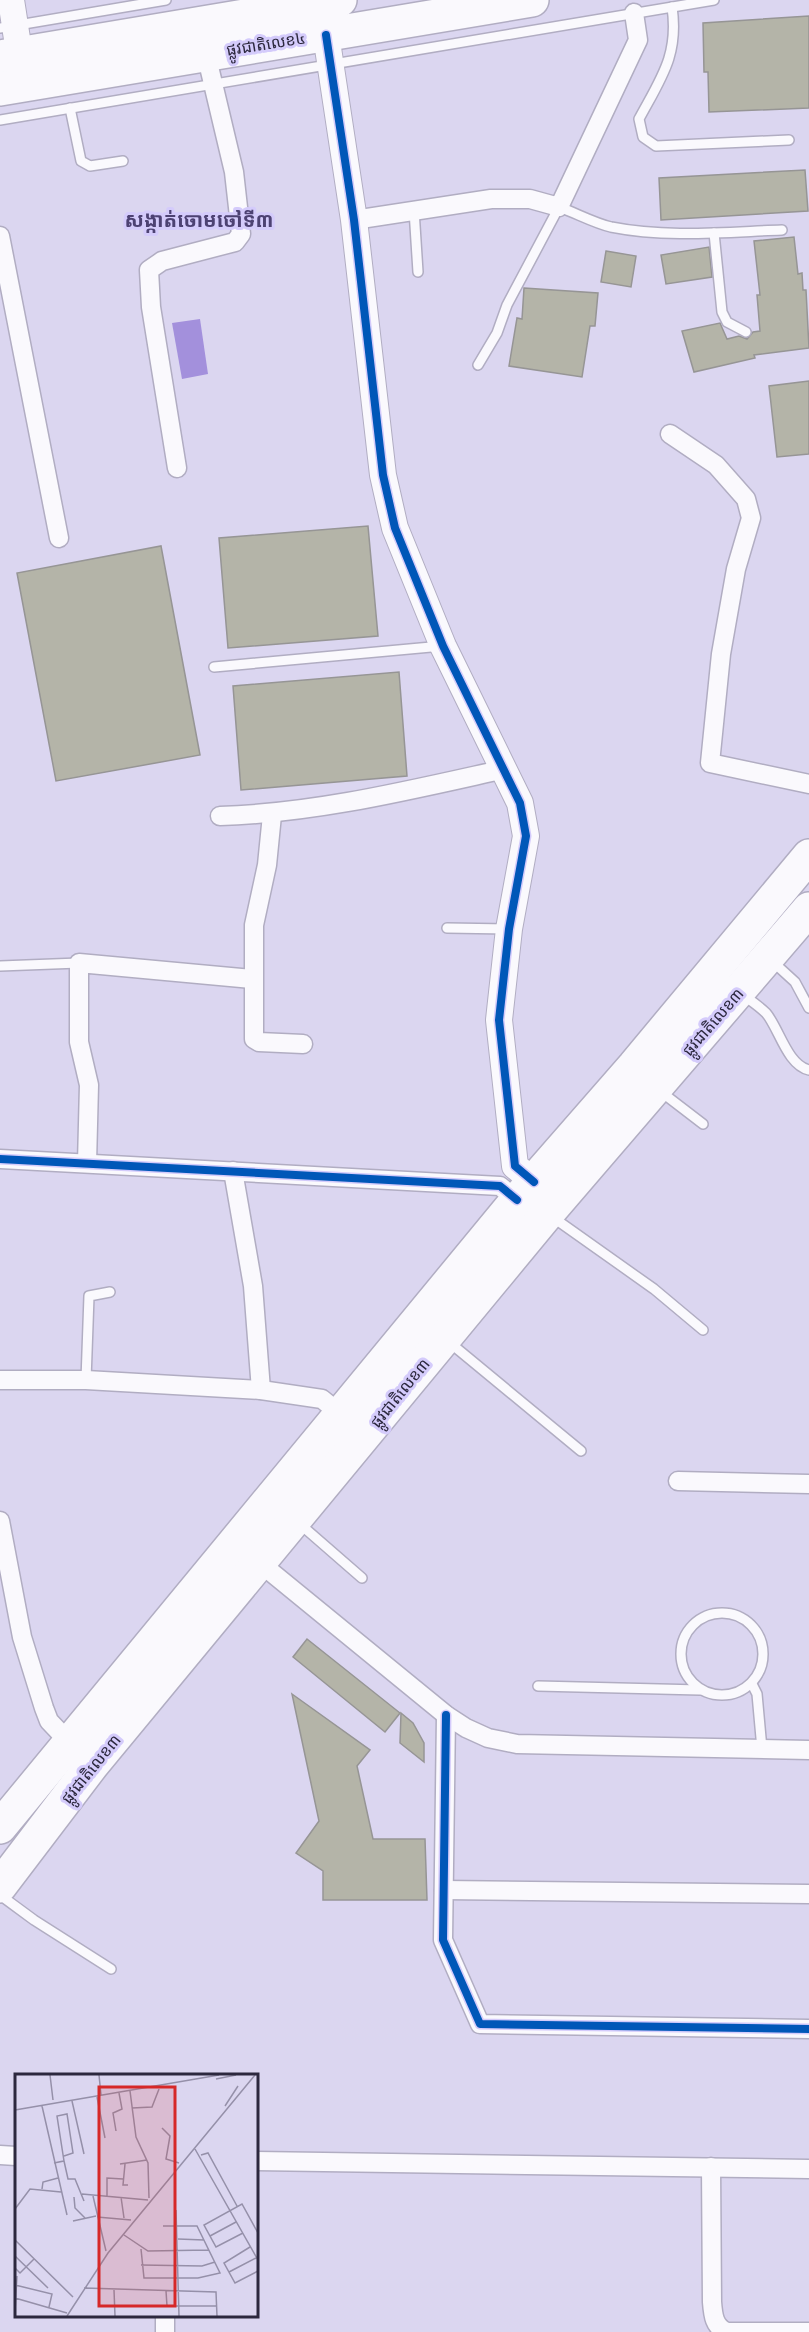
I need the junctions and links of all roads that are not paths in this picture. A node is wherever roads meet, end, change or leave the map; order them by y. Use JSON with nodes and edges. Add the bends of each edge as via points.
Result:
{"nodes":[{"id":1,"x":11,"y":0,"type":"edge"},
{"id":2,"x":166,"y":0,"type":"edge"},
{"id":3,"x":340,"y":0,"type":"edge"},
{"id":4,"x":532,"y":0,"type":"edge"},
{"id":5,"x":714,"y":0,"type":"edge"},
{"id":6,"x":672,"y":7,"type":"junction"},
{"id":7,"x":634,"y":13,"type":"junction"},
{"id":8,"x":328,"y":50,"type":"junction"},
{"id":9,"x":10,"y":56,"type":"edge"},
{"id":10,"x":209,"y":69,"type":"junction"},
{"id":11,"x":70,"y":108,"type":"junction"},
{"id":12,"x":0,"y":120,"type":"edge"},
{"id":13,"x":789,"y":140,"type":"dead end"},
{"id":14,"x":123,"y":161,"type":"dead end"},
{"id":15,"x":559,"y":207,"type":"junction"},
{"id":16,"x":414,"y":210,"type":"junction"},
{"id":17,"x":354,"y":220,"type":"junction"},
{"id":18,"x":782,"y":230,"type":"dead end"},
{"id":19,"x":714,"y":233,"type":"junction"},
{"id":20,"x":0,"y":236,"type":"edge"},
{"id":21,"x":418,"y":272,"type":"dead end"},
{"id":22,"x":746,"y":332,"type":"dead end"},
{"id":23,"x":478,"y":365,"type":"dead end"},
{"id":24,"x":670,"y":434,"type":"dead end"},
{"id":25,"x":177,"y":468,"type":"dead end"},
{"id":26,"x":59,"y":538,"type":"dead end"},
{"id":27,"x":443,"y":646,"type":"junction"},
{"id":28,"x":214,"y":667,"type":"dead end"},
{"id":29,"x":505,"y":769,"type":"junction"},
{"id":30,"x":809,"y":784,"type":"edge"},
{"id":31,"x":272,"y":815,"type":"junction"},
{"id":32,"x":220,"y":816,"type":"dead end"},
{"id":33,"x":809,"y":856,"type":"edge"},
{"id":34,"x":802,"y":921,"type":"edge"},
{"id":35,"x":447,"y":928,"type":"dead end"},
{"id":36,"x":509,"y":929,"type":"junction"},
{"id":37,"x":768,"y":957,"type":"junction"},
{"id":38,"x":79,"y":963,"type":"junction"},
{"id":39,"x":0,"y":966,"type":"edge"},
{"id":40,"x":252,"y":979,"type":"junction"},
{"id":41,"x":738,"y":992,"type":"junction"},
{"id":42,"x":809,"y":1008,"type":"edge"},
{"id":43,"x":303,"y":1044,"type":"dead end"},
{"id":44,"x":809,"y":1070,"type":"edge"},
{"id":45,"x":656,"y":1087,"type":"junction"},
{"id":46,"x":704,"y":1124,"type":"dead end"},
{"id":47,"x":0,"y":1159,"type":"edge"},
{"id":48,"x":87,"y":1164,"type":"junction"},
{"id":49,"x":233,"y":1171,"type":"junction"},
{"id":50,"x":516,"y":1183,"type":"junction"},
{"id":51,"x":547,"y":1214,"type":"junction"},
{"id":52,"x":110,"y":1292,"type":"dead end"},
{"id":53,"x":703,"y":1330,"type":"dead end"},
{"id":54,"x":444,"y":1338,"type":"junction"},
{"id":55,"x":0,"y":1380,"type":"edge"},
{"id":56,"x":86,"y":1380,"type":"junction"},
{"id":57,"x":261,"y":1390,"type":"junction"},
{"id":58,"x":339,"y":1413,"type":"junction"},
{"id":59,"x":581,"y":1450,"type":"dead end"},
{"id":60,"x":678,"y":1480,"type":"dead end"},
{"id":61,"x":809,"y":1484,"type":"edge"},
{"id":62,"x":296,"y":1520,"type":"junction"},
{"id":63,"x":0,"y":1521,"type":"edge"},
{"id":64,"x":260,"y":1563,"type":"junction"},
{"id":65,"x":362,"y":1578,"type":"dead end"},
{"id":66,"x":752,"y":1684,"type":"junction"},
{"id":67,"x":538,"y":1686,"type":"dead end"},
{"id":68,"x":700,"y":1690,"type":"junction"},
{"id":69,"x":446,"y":1715,"type":"junction"},
{"id":70,"x":69,"y":1741,"type":"junction"},
{"id":71,"x":762,"y":1749,"type":"junction"},
{"id":72,"x":809,"y":1750,"type":"edge"},
{"id":73,"x":0,"y":1827,"type":"edge"},
{"id":74,"x":0,"y":1886,"type":"edge"},
{"id":75,"x":444,"y":1890,"type":"junction"},
{"id":76,"x":0,"y":1894,"type":"edge"},
{"id":77,"x":809,"y":1894,"type":"edge"},
{"id":78,"x":111,"y":1969,"type":"dead end"},
{"id":79,"x":809,"y":2029,"type":"edge"},
{"id":80,"x":0,"y":2155,"type":"edge"},
{"id":81,"x":15,"y":2156,"type":"edge"},
{"id":82,"x":258,"y":2161,"type":"edge"},
{"id":83,"x":711,"y":2167,"type":"junction"},
{"id":84,"x":809,"y":2169,"type":"edge"},
{"id":85,"x":720,"y":2331,"type":"edge"},
{"id":86,"x":809,"y":2332,"type":"edge"}],
"edges":[{"from":1,"to":9,"type":"street"},
{"from":2,"to":9,"type":"lane"},
{"from":3,"to":9,"type":"highway","name":"ផ្លូវជាតិលេខ៤"},
{"from":4,"to":8,"type":"highway","name":"ផ្លូវជាតិលេខ៤"},
{"from":5,"to":6,"type":"lane"},
{"from":6,"to":7,"type":"lane"},
{"from":6,"to":13,"type":"lane","via":[[674,43],[669,64],[639,119],[643,137],[656,146]]},
{"from":7,"to":8,"type":"lane"},
{"from":7,"to":15,"type":"street","via":[[638,40]]},
{"from":8,"to":10,"type":"highway","name":"ផ្លូវជាតិលេខ៤"},
{"from":8,"to":17,"type":"street"},
{"from":9,"to":10,"type":"highway","name":"ផ្លូវជាតិលេខ៤"},
{"from":10,"to":11,"type":"lane"},
{"from":10,"to":25,"type":"street","via":[[234,172],[241,234],[235,242],[162,261],[149,270]]},
{"from":11,"to":12,"type":"lane"},
{"from":11,"to":14,"type":"lane","via":[[81,161],[90,166]]},
{"from":15,"to":16,"type":"street","via":[[530,199],[491,199]]},
{"from":15,"to":19,"type":"lane","via":[[609,226]]},
{"from":15,"to":23,"type":"lane"},
{"from":16,"to":17,"type":"street"},
{"from":16,"to":21,"type":"lane"},
{"from":17,"to":27,"type":"street","via":[[383,475],[395,528]]},
{"from":18,"to":19,"type":"lane"},
{"from":19,"to":22,"type":"lane","via":[[722,312],[727,322]]},
{"from":20,"to":26,"type":"street"},
{"from":24,"to":30,"type":"street","via":[[716,465],[746,499],[751,518],[736,568],[721,654],[710,763]]},
{"from":27,"to":28,"type":"lane"},
{"from":27,"to":29,"type":"street"},
{"from":29,"to":31,"type":"street","via":[[381,797]]},
{"from":29,"to":36,"type":"street","via":[[520,804],[526,836]]},
{"from":31,"to":32,"type":"street"},
{"from":31,"to":40,"type":"street","via":[[267,865],[254,925]]},
{"from":33,"to":50,"type":"highway","name":"ផ្លូវជាតិលេខ៣"},
{"from":34,"to":37,"type":"highway","name":"ផ្លូវជាតិលេខ៣"},
{"from":35,"to":36,"type":"lane"},
{"from":36,"to":50,"type":"street","via":[[499,1020]]},
{"from":37,"to":41,"type":"highway","name":"ផ្លូវជាតិលេខ៣"},
{"from":37,"to":42,"type":"lane","via":[[795,982]]},
{"from":38,"to":39,"type":"lane"},
{"from":38,"to":40,"type":"street"},
{"from":38,"to":48,"type":"street","via":[[79,1042],[88,1085]]},
{"from":40,"to":43,"type":"street","via":[[254,1039]]},
{"from":41,"to":44,"type":"lane","via":[[766,1014],[791,1054],[802,1068]]},
{"from":41,"to":45,"type":"highway","name":"ផ្លូវជាតិលេខ៣"},
{"from":45,"to":46,"type":"lane"},
{"from":45,"to":51,"type":"highway","name":"ផ្លូវជាតិលេខ៣"},
{"from":47,"to":48,"type":"street"},
{"from":48,"to":49,"type":"street"},
{"from":49,"to":50,"type":"street"},
{"from":49,"to":57,"type":"street","via":[[253,1286]]},
{"from":50,"to":58,"type":"highway","name":"ផ្លូវជាតិលេខ៣"},
{"from":51,"to":53,"type":"lane","via":[[654,1289]]},
{"from":51,"to":54,"type":"highway","name":"ផ្លូវជាតិលេខ៣"},
{"from":52,"to":56,"type":"lane","via":[[88,1296]]},
{"from":54,"to":59,"type":"lane"},
{"from":54,"to":62,"type":"highway","name":"ផ្លូវជាតិលេខ៣"},
{"from":55,"to":56,"type":"street"},
{"from":56,"to":57,"type":"street"},
{"from":57,"to":58,"type":"street","via":[[322,1399]]},
{"from":58,"to":70,"type":"highway","name":"ផ្លូវជាតិលេខ៣"},
{"from":60,"to":61,"type":"street"},
{"from":62,"to":64,"type":"highway","name":"ផ្លូវជាតិលេខ៣"},
{"from":62,"to":65,"type":"lane"},
{"from":63,"to":70,"type":"street","via":[[22,1636],[44,1708],[49,1721]]},
{"from":64,"to":69,"type":"street"},
{"from":64,"to":74,"type":"highway","name":"ផ្លូវជាតិលេខ៣","via":[[93,1765]]},
{"from":66,"to":68,"type":"lane","via":[[736,1694],[718,1696]]},
{"from":66,"to":68,"type":"lane","via":[[762,1668],[764,1649],[757,1632],[744,1619],[727,1613],[708,1615],[692,1625],[682,1641],[680,1659],[687,1677]]},
{"from":66,"to":71,"type":"lane"},
{"from":67,"to":68,"type":"lane"},
{"from":69,"to":71,"type":"street","via":[[488,1738],[517,1744]]},
{"from":69,"to":75,"type":"street"},
{"from":70,"to":73,"type":"highway","name":"ផ្លូវជាតិលេខ៣"},
{"from":71,"to":72,"type":"street"},
{"from":75,"to":77,"type":"street"},
{"from":75,"to":79,"type":"street","via":[[443,1940],[480,2024]]},
{"from":76,"to":78,"type":"lane"},
{"from":80,"to":81,"type":"street"},
{"from":82,"to":83,"type":"street"},
{"from":83,"to":84,"type":"street"},
{"from":83,"to":85,"type":"street","via":[[712,2313]]},
{"from":85,"to":86,"type":"street"}]}
